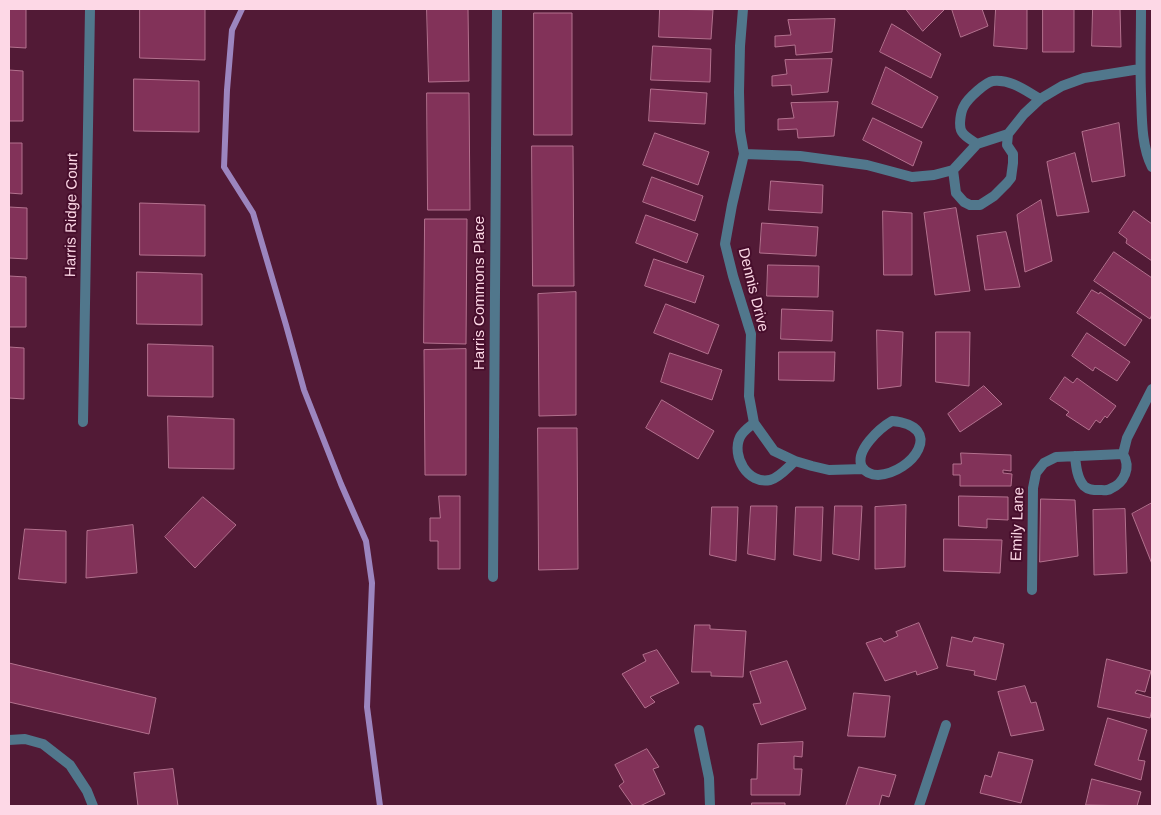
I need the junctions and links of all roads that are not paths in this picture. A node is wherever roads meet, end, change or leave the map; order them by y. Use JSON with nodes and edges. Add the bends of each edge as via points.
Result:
{"nodes":[{"id":1,"x":90,"y":9,"type":"edge"},
{"id":2,"x":497,"y":9,"type":"edge"},
{"id":3,"x":743,"y":9,"type":"edge"},
{"id":4,"x":1141,"y":9,"type":"edge"},
{"id":5,"x":1140,"y":70,"type":"junction"},
{"id":6,"x":1040,"y":99,"type":"junction"},
{"id":7,"x":1008,"y":134,"type":"junction"},
{"id":8,"x":977,"y":144,"type":"junction"},
{"id":9,"x":744,"y":154,"type":"junction"},
{"id":10,"x":1152,"y":167,"type":"edge"},
{"id":11,"x":953,"y":170,"type":"junction"},
{"id":12,"x":1152,"y":389,"type":"edge"},
{"id":13,"x":83,"y":422,"type":"dead end"},
{"id":14,"x":754,"y":423,"type":"junction"},
{"id":15,"x":1123,"y":454,"type":"junction"},
{"id":16,"x":1075,"y":456,"type":"junction"},
{"id":17,"x":795,"y":461,"type":"junction"},
{"id":18,"x":863,"y":469,"type":"junction"},
{"id":19,"x":493,"y":577,"type":"dead end"},
{"id":20,"x":1032,"y":590,"type":"dead end"},
{"id":21,"x":946,"y":725,"type":"dead end"},
{"id":22,"x":699,"y":730,"type":"dead end"},
{"id":23,"x":9,"y":740,"type":"edge"},
{"id":24,"x":93,"y":806,"type":"edge"},
{"id":25,"x":710,"y":806,"type":"edge"},
{"id":26,"x":919,"y":806,"type":"edge"}],
"edges":[{"from":1,"to":13,"type":"street","name":"Harris Ridge Court"},
{"from":2,"to":19,"type":"street","name":"Harris Commons Place"},
{"from":3,"to":9,"type":"street","name":"Dennis Drive","via":[[739,92]]},
{"from":4,"to":5,"type":"street"},
{"from":5,"to":6,"type":"street","via":[[1084,78]]},
{"from":5,"to":10,"type":"street","via":[[1142,130]]},
{"from":6,"to":7,"type":"street"},
{"from":6,"to":8,"type":"street","via":[[1015,84],[992,81],[964,105],[960,125],[962,131]]},
{"from":7,"to":8,"type":"street"},
{"from":7,"to":11,"type":"street","via":[[1007,145],[1013,163],[1011,178],[994,196],[980,205],[964,202],[956,193]]},
{"from":8,"to":11,"type":"street"},
{"from":9,"to":11,"type":"street","via":[[800,156],[867,165],[912,177]]},
{"from":9,"to":14,"type":"street","name":"Dennis Drive","via":[[725,244],[751,334],[749,396]]},
{"from":12,"to":15,"type":"street","via":[[1127,438]]},
{"from":14,"to":17,"type":"street","name":"Dennis Drive","via":[[774,451]]},
{"from":14,"to":17,"type":"street","via":[[740,438],[738,449],[739,459],[751,476],[762,481],[774,479]]},
{"from":15,"to":16,"type":"street","name":"Emily Lane"},
{"from":15,"to":16,"type":"street","via":[[1127,466],[1125,476],[1109,490],[1092,490],[1084,485],[1076,471]]},
{"from":16,"to":20,"type":"street","name":"Emily Lane","via":[[1056,457],[1044,463],[1036,474],[1032,488]]},
{"from":17,"to":18,"type":"street","name":"Dennis Drive","via":[[829,470]]},
{"from":18,"to":18,"type":"street","via":[[876,475],[903,467],[920,446],[918,431],[901,422],[892,421],[883,426],[861,456]]},
{"from":21,"to":26,"type":"street"},
{"from":22,"to":25,"type":"street","via":[[709,778]]},
{"from":23,"to":24,"type":"street","via":[[25,739],[43,744],[70,765]]}]}
